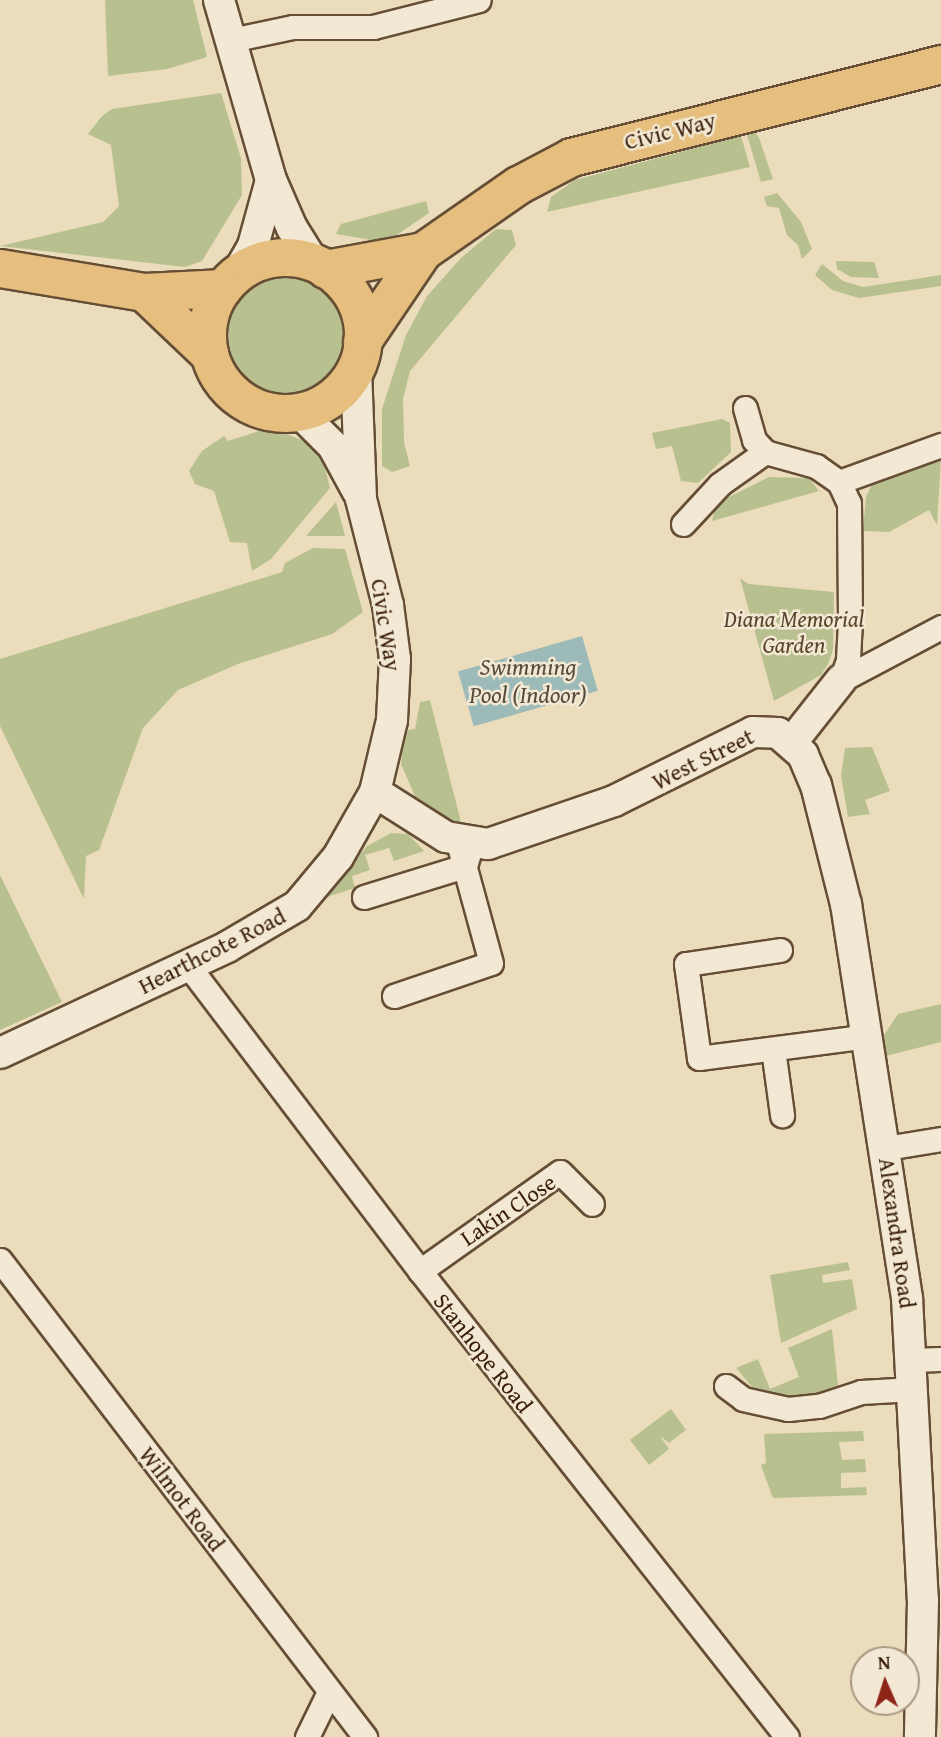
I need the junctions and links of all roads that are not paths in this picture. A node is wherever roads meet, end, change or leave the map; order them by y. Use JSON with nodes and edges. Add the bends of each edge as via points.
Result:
{"nodes":[{"id":1,"x":219,"y":0,"type":"edge"},
{"id":2,"x":473,"y":1,"type":"edge"},
{"id":3,"x":231,"y":40,"type":"junction"},
{"id":4,"x":941,"y":64,"type":"edge"},
{"id":5,"x":271,"y":180,"type":"junction"},
{"id":6,"x":422,"y":251,"type":"junction"},
{"id":7,"x":319,"y":265,"type":"junction"},
{"id":8,"x":0,"y":268,"type":"edge"},
{"id":9,"x":230,"y":281,"type":"junction"},
{"id":10,"x":144,"y":292,"type":"junction"},
{"id":11,"x":209,"y":354,"type":"junction"},
{"id":12,"x":359,"y":356,"type":"junction"},
{"id":13,"x":745,"y":408,"type":"dead end"},
{"id":14,"x":298,"y":411,"type":"junction"},
{"id":15,"x":941,"y":445,"type":"edge"},
{"id":16,"x":765,"y":452,"type":"junction"},
{"id":17,"x":839,"y":482,"type":"junction"},
{"id":18,"x":361,"y":499,"type":"junction"},
{"id":19,"x":683,"y":524,"type":"dead end"},
{"id":20,"x":941,"y":627,"type":"edge"},
{"id":21,"x":841,"y":680,"type":"junction"},
{"id":22,"x":792,"y":742,"type":"junction"},
{"id":23,"x":374,"y":792,"type":"junction"},
{"id":24,"x":465,"y":851,"type":"junction"},
{"id":25,"x":364,"y":897,"type":"dead end"},
{"id":26,"x":780,"y":950,"type":"dead end"},
{"id":27,"x":187,"y":964,"type":"junction"},
{"id":28,"x":394,"y":996,"type":"dead end"},
{"id":29,"x":868,"y":1035,"type":"junction"},
{"id":30,"x":773,"y":1049,"type":"junction"},
{"id":31,"x":0,"y":1054,"type":"edge"},
{"id":32,"x":782,"y":1115,"type":"dead end"},
{"id":33,"x":941,"y":1139,"type":"edge"},
{"id":34,"x":886,"y":1147,"type":"junction"},
{"id":35,"x":592,"y":1204,"type":"dead end"},
{"id":36,"x":0,"y":1260,"type":"edge"},
{"id":37,"x":419,"y":1271,"type":"junction"},
{"id":38,"x":922,"y":1370,"type":"edge"},
{"id":39,"x":726,"y":1386,"type":"dead end"},
{"id":40,"x":329,"y":1692,"type":"junction"},
{"id":41,"x":307,"y":1737,"type":"edge"},
{"id":42,"x":365,"y":1737,"type":"edge"},
{"id":43,"x":787,"y":1737,"type":"edge"},
{"id":44,"x":920,"y":1737,"type":"edge"}],
"edges":[{"from":1,"to":3,"type":"street"},
{"from":2,"to":3,"type":"street","via":[[373,27],[293,27]]},
{"from":3,"to":5,"type":"street"},
{"from":4,"to":6,"type":"main road","name":"Civic Way","via":[[571,157],[518,186]]},
{"from":5,"to":7,"type":"street","via":[[292,228]]},
{"from":5,"to":9,"type":"street","via":[[253,246]]},
{"from":6,"to":7,"type":"main road","name":"Civic Way"},
{"from":6,"to":12,"type":"main road","name":"Civic Way"},
{"from":7,"to":9,"type":"main road","via":[[271,258]]},
{"from":7,"to":12,"type":"main road","via":[[343,283],[355,302]]},
{"from":8,"to":10,"type":"main road"},
{"from":9,"to":10,"type":"main road"},
{"from":9,"to":11,"type":"main road","via":[[213,304]]},
{"from":10,"to":11,"type":"main road"},
{"from":11,"to":14,"type":"main road","via":[[215,373],[240,402],[277,413]]},
{"from":12,"to":14,"type":"main road","via":[[329,399]]},
{"from":12,"to":18,"type":"street","name":"Civic Way"},
{"from":13,"to":16,"type":"street","via":[[754,440]]},
{"from":14,"to":18,"type":"street","name":"Civic Way","via":[[333,446]]},
{"from":15,"to":17,"type":"street"},
{"from":16,"to":17,"type":"street","via":[[816,466]]},
{"from":16,"to":19,"type":"street","via":[[720,484]]},
{"from":17,"to":21,"type":"street","via":[[849,503],[850,527],[849,647]]},
{"from":18,"to":23,"type":"street","name":"Civic Way","via":[[388,605],[395,659],[392,720]]},
{"from":20,"to":21,"type":"street"},
{"from":21,"to":22,"type":"street"},
{"from":22,"to":24,"type":"street","name":"West Street","via":[[779,733],[753,732],[614,801],[536,831]]},
{"from":22,"to":29,"type":"street","name":"Alexandra Road","via":[[810,769],[826,822],[846,904]]},
{"from":23,"to":24,"type":"street"},
{"from":23,"to":27,"type":"street","name":"Hearthcote Road","via":[[338,857],[297,906]]},
{"from":24,"to":25,"type":"street","name":"West Street"},
{"from":24,"to":28,"type":"street","via":[[491,963]]},
{"from":26,"to":30,"type":"street","via":[[686,964],[699,1058]]},
{"from":27,"to":31,"type":"street","name":"Hearthcote Road"},
{"from":27,"to":37,"type":"street","name":"Stanhope Road"},
{"from":29,"to":30,"type":"street"},
{"from":29,"to":34,"type":"street","name":"Alexandra Road"},
{"from":30,"to":32,"type":"street"},
{"from":33,"to":34,"type":"street"},
{"from":34,"to":38,"type":"street","name":"Alexandra Road"},
{"from":35,"to":37,"type":"street","name":"Lakin Close","via":[[560,1172]]},
{"from":36,"to":40,"type":"street","name":"Wilmot Road"},
{"from":37,"to":43,"type":"street","name":"Stanhope Road"},
{"from":38,"to":39,"type":"street","via":[[819,1406],[788,1409],[743,1399]]},
{"from":38,"to":44,"type":"street","name":"Alexandra Road"},
{"from":40,"to":41,"type":"street"},
{"from":40,"to":42,"type":"street","name":"Wilmot Road"}]}
